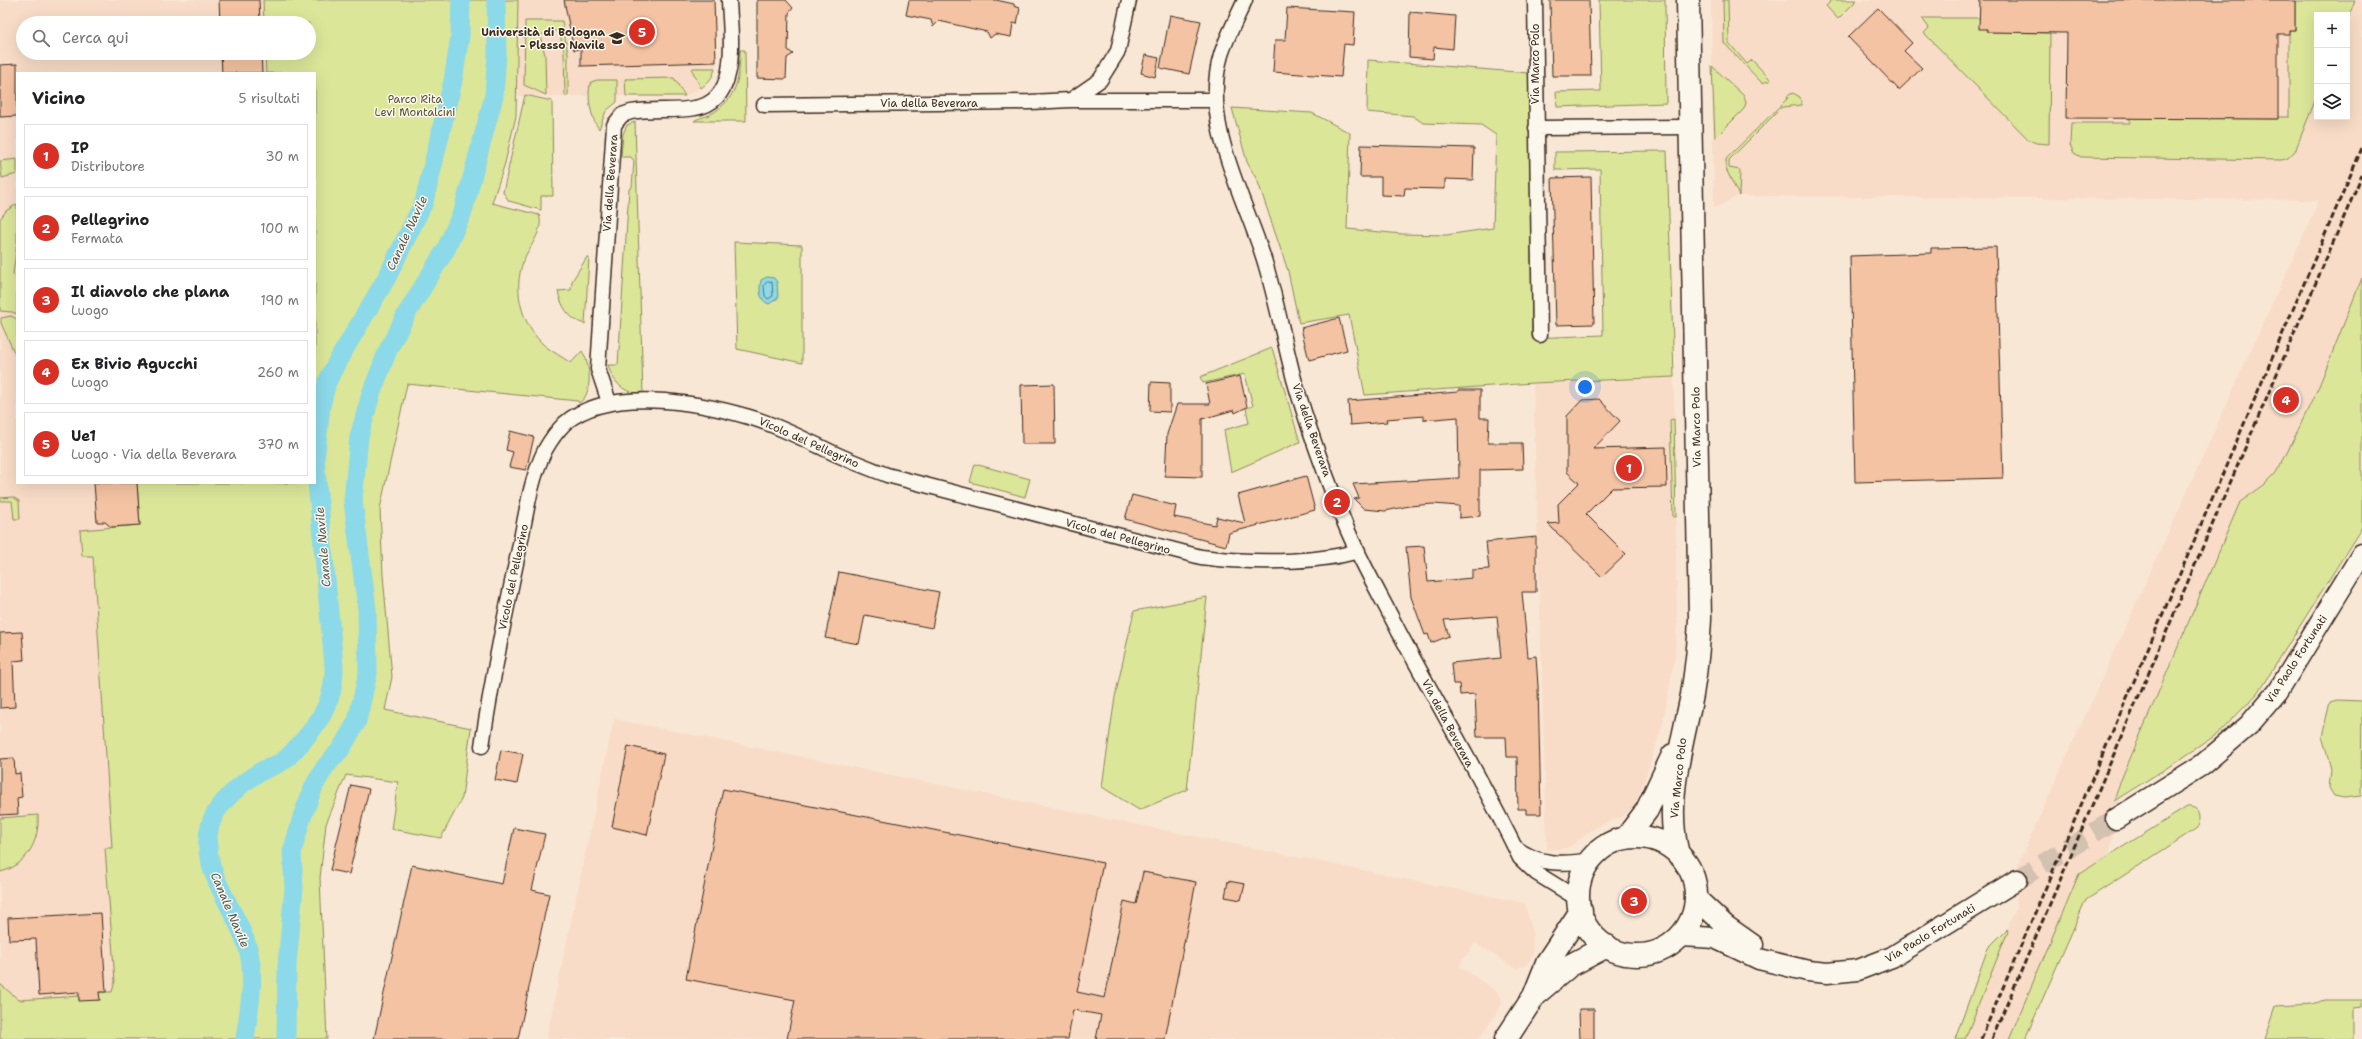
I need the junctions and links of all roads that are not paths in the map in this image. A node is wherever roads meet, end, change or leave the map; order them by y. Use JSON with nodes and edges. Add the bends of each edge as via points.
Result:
{"nodes":[{"id":1,"x":729,"y":0,"type":"edge"},
{"id":2,"x":1129,"y":0,"type":"edge"},
{"id":3,"x":1246,"y":0,"type":"edge"},
{"id":4,"x":1535,"y":0,"type":"edge"},
{"id":5,"x":1688,"y":0,"type":"edge"},
{"id":6,"x":1071,"y":100,"type":"junction"},
{"id":7,"x":1216,"y":100,"type":"junction"},
{"id":8,"x":764,"y":104,"type":"dead end"},
{"id":9,"x":1690,"y":127,"type":"junction"},
{"id":10,"x":1536,"y":128,"type":"junction"},
{"id":11,"x":1540,"y":335,"type":"dead end"},
{"id":12,"x":609,"y":402,"type":"junction"},
{"id":13,"x":1358,"y":551,"type":"junction"},
{"id":14,"x":2362,"y":554,"type":"edge"},
{"id":15,"x":1684,"y":726,"type":"junction"},
{"id":16,"x":482,"y":746,"type":"dead end"},
{"id":17,"x":2116,"y":819,"type":"tunnel mouth"},
{"id":18,"x":1626,"y":838,"type":"junction"},
{"id":19,"x":1514,"y":846,"type":"junction"},
{"id":20,"x":1678,"y":854,"type":"junction"},
{"id":21,"x":1590,"y":860,"type":"junction"},
{"id":22,"x":2017,"y":880,"type":"tunnel mouth"},
{"id":23,"x":1696,"y":898,"type":"junction"},
{"id":24,"x":1579,"y":905,"type":"junction"},
{"id":25,"x":1681,"y":936,"type":"junction"},
{"id":26,"x":1607,"y":946,"type":"junction"},
{"id":27,"x":1789,"y":967,"type":"junction"},
{"id":28,"x":1534,"y":996,"type":"junction"},
{"id":29,"x":1506,"y":1039,"type":"edge"}],
"edges":[{"from":1,"to":12,"type":"street","name":"Via della Beverara","via":[[730,68],[729,77],[721,92],[699,108],[631,112],[622,115],[614,125],[598,370]]},
{"from":2,"to":6,"type":"street","via":[[1118,51],[1100,80]]},
{"from":3,"to":7,"type":"street","name":"Via della Beverara","via":[[1221,56]]},
{"from":4,"to":10,"type":"street","name":"Via Marco Polo"},
{"from":5,"to":9,"type":"main road","name":"Via Marco Polo"},
{"from":6,"to":7,"type":"street","name":"Via della Beverara"},
{"from":6,"to":8,"type":"street","name":"Via della Beverara"},
{"from":7,"to":13,"type":"street","name":"Via della Beverara","via":[[1226,155],[1258,237],[1294,378],[1337,502]]},
{"from":9,"to":10,"type":"street"},
{"from":9,"to":15,"type":"main road","name":"Via Marco Polo","via":[[1700,619],[1694,682]]},
{"from":10,"to":11,"type":"street","name":"Via Marco Polo"},
{"from":12,"to":13,"type":"street","name":"Vicolo del Pellegrino","via":[[654,401],[699,406],[748,416],[886,475],[1201,557],[1241,561],[1281,560],[1322,558]]},
{"from":12,"to":16,"type":"street","name":"Vicolo del Pellegrino","via":[[579,414],[565,423],[544,451],[529,500],[503,624]]},
{"from":13,"to":19,"type":"street","name":"Via della Beverara"},
{"from":14,"to":17,"type":"street","name":"Via Paolo Fortunati","via":[[2286,678],[2250,725],[2202,765]]},
{"from":15,"to":18,"type":"main road","name":"Via Marco Polo","via":[[1647,810]]},
{"from":15,"to":20,"type":"main road","name":"Via Marco Polo","via":[[1673,812]]},
{"from":18,"to":20,"type":"main road","via":[[1655,840]]},
{"from":18,"to":21,"type":"main road","via":[[1604,848]]},
{"from":19,"to":21,"type":"street","via":[[1528,855],[1553,863]]},
{"from":19,"to":24,"type":"street","name":"Via della Beverara","via":[[1525,865]]},
{"from":20,"to":23,"type":"main road","via":[[1692,874]]},
{"from":21,"to":24,"type":"main road","via":[[1580,882]]},
{"from":22,"to":27,"type":"street","name":"Via Paolo Fortunati","via":[[1902,952],[1875,965],[1832,973]]},
{"from":23,"to":25,"type":"main road","via":[[1691,921]]},
{"from":23,"to":27,"type":"street","name":"Via Paolo Fortunati","via":[[1731,930]]},
{"from":24,"to":26,"type":"main road","via":[[1592,934]]},
{"from":24,"to":28,"type":"main road","via":[[1548,961]]},
{"from":25,"to":26,"type":"main road","via":[[1663,949],[1648,954],[1626,954]]},
{"from":25,"to":27,"type":"street","name":"Via Paolo Fortunati","via":[[1715,938],[1759,959]]},
{"from":26,"to":28,"type":"main road","via":[[1569,966]]},
{"from":28,"to":29,"type":"main road"}]}
